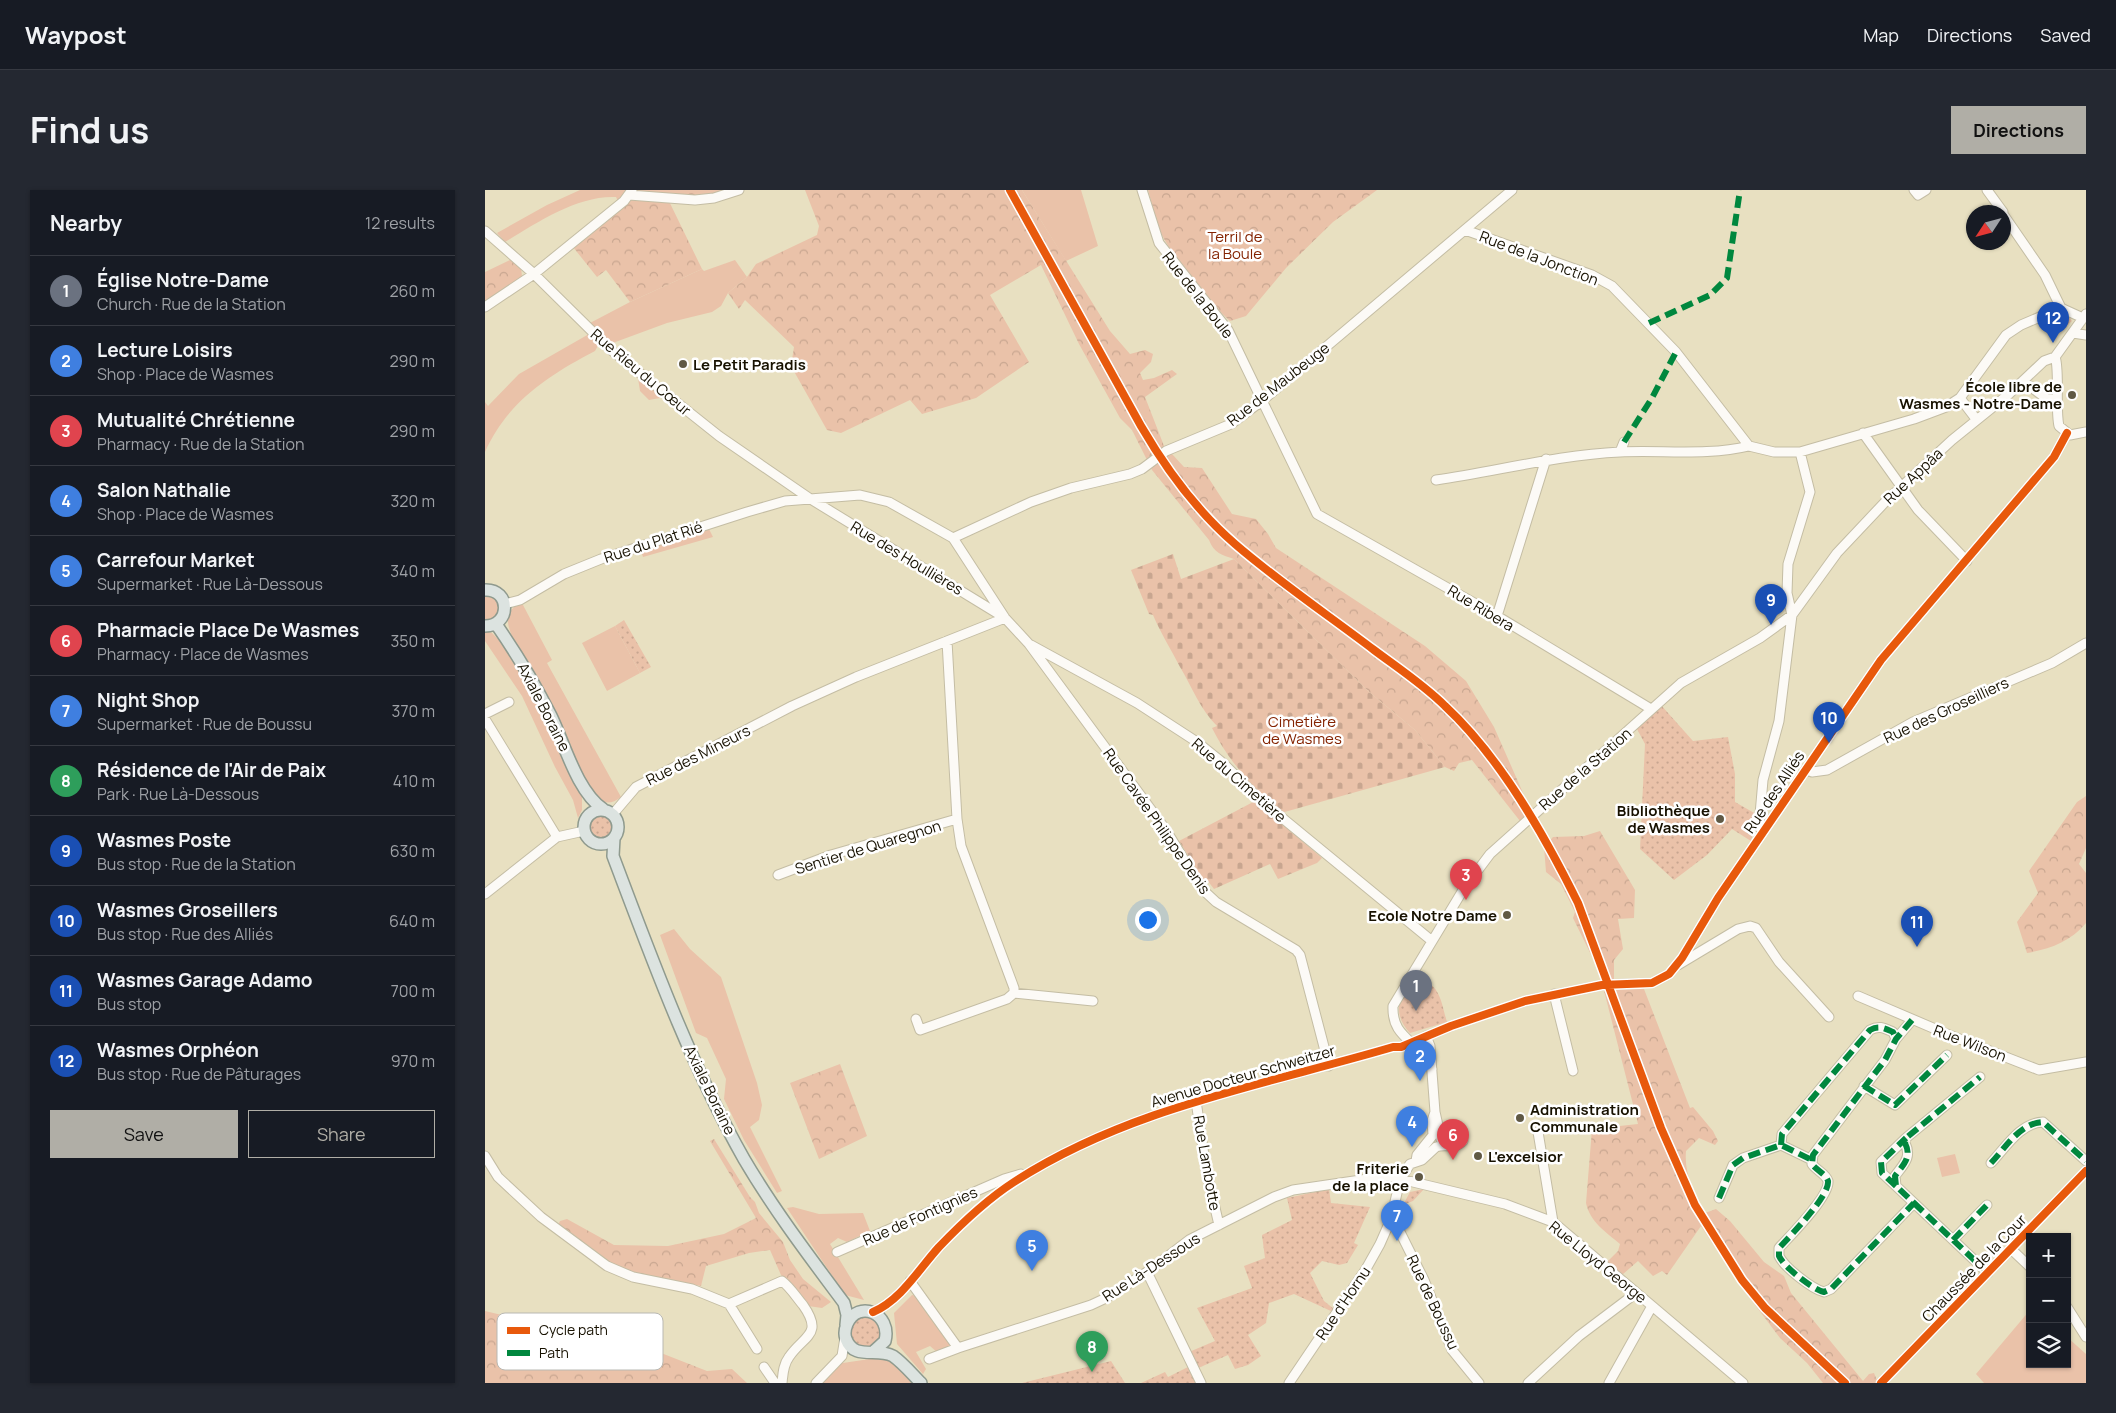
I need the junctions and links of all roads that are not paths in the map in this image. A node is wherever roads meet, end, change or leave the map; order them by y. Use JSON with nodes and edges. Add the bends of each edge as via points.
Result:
{"nodes":[{"id":1,"x":739,"y":190,"type":"edge"},
{"id":2,"x":1142,"y":190,"type":"edge"},
{"id":3,"x":1512,"y":190,"type":"edge"},
{"id":4,"x":1914,"y":190,"type":"edge"},
{"id":5,"x":1925,"y":190,"type":"edge"},
{"id":6,"x":1987,"y":190,"type":"edge"},
{"id":7,"x":630,"y":193,"type":"edge"},
{"id":8,"x":1997,"y":205,"type":"edge"},
{"id":9,"x":2011,"y":225,"type":"edge"},
{"id":10,"x":485,"y":230,"type":"edge"},
{"id":11,"x":1465,"y":230,"type":"junction"},
{"id":12,"x":535,"y":274,"type":"junction"},
{"id":13,"x":485,"y":307,"type":"edge"},
{"id":14,"x":2061,"y":308,"type":"junction"},
{"id":15,"x":2084,"y":316,"type":"edge"},
{"id":16,"x":2073,"y":333,"type":"junction"},
{"id":17,"x":2086,"y":335,"type":"edge"},
{"id":18,"x":2055,"y":358,"type":"junction"},
{"id":19,"x":2023,"y":381,"type":"junction"},
{"id":20,"x":1960,"y":398,"type":"junction"},
{"id":21,"x":1263,"y":400,"type":"junction"},
{"id":22,"x":2057,"y":400,"type":"junction"},
{"id":23,"x":1976,"y":419,"type":"junction"},
{"id":24,"x":2086,"y":432,"type":"edge"},
{"id":25,"x":1863,"y":433,"type":"junction"},
{"id":26,"x":2067,"y":433,"type":"junction"},
{"id":27,"x":1624,"y":442,"type":"dead end"},
{"id":28,"x":1749,"y":446,"type":"junction"},
{"id":29,"x":1620,"y":452,"type":"junction"},
{"id":30,"x":1800,"y":452,"type":"junction"},
{"id":31,"x":1546,"y":459,"type":"junction"},
{"id":32,"x":1437,"y":480,"type":"dead end"},
{"id":33,"x":1903,"y":487,"type":"junction"},
{"id":34,"x":809,"y":498,"type":"junction"},
{"id":35,"x":1312,"y":506,"type":"joint"},
{"id":36,"x":953,"y":538,"type":"junction"},
{"id":37,"x":1967,"y":561,"type":"junction"},
{"id":38,"x":485,"y":590,"type":"edge"},
{"id":39,"x":505,"y":604,"type":"junction"},
{"id":40,"x":1792,"y":615,"type":"junction"},
{"id":41,"x":1497,"y":616,"type":"junction"},
{"id":42,"x":1005,"y":618,"type":"junction"},
{"id":43,"x":491,"y":625,"type":"edge"},
{"id":44,"x":947,"y":641,"type":"junction"},
{"id":45,"x":2086,"y":643,"type":"edge"},
{"id":46,"x":1029,"y":644,"type":"junction"},
{"id":47,"x":509,"y":702,"type":"dead end"},
{"id":48,"x":1651,"y":709,"type":"junction"},
{"id":49,"x":485,"y":714,"type":"edge"},
{"id":50,"x":485,"y":719,"type":"edge"},
{"id":51,"x":1806,"y":769,"type":"junction"},
{"id":52,"x":587,"y":794,"type":"junction"},
{"id":53,"x":608,"y":812,"type":"junction"},
{"id":54,"x":588,"y":815,"type":"junction"},
{"id":55,"x":957,"y":819,"type":"junction"},
{"id":56,"x":584,"y":831,"type":"junction"},
{"id":57,"x":1763,"y":832,"type":"junction"},
{"id":58,"x":557,"y":837,"type":"junction"},
{"id":59,"x":614,"y":838,"type":"junction"},
{"id":60,"x":597,"y":843,"type":"junction"},
{"id":61,"x":613,"y":856,"type":"junction"},
{"id":62,"x":778,"y":875,"type":"dead end"},
{"id":63,"x":485,"y":894,"type":"edge"},
{"id":64,"x":1431,"y":941,"type":"junction"},
{"id":65,"x":1675,"y":966,"type":"junction"},
{"id":66,"x":1014,"y":991,"type":"junction"},
{"id":67,"x":1554,"y":994,"type":"junction"},
{"id":68,"x":1858,"y":996,"type":"dead end"},
{"id":69,"x":1093,"y":1001,"type":"dead end"},
{"id":70,"x":1829,"y":1017,"type":"dead end"},
{"id":71,"x":916,"y":1019,"type":"dead end"},
{"id":72,"x":1912,"y":1020,"type":"junction"},
{"id":73,"x":1426,"y":1036,"type":"junction"},
{"id":74,"x":1406,"y":1040,"type":"junction"},
{"id":75,"x":1896,"y":1040,"type":"junction"},
{"id":76,"x":1947,"y":1055,"type":"dead end"},
{"id":77,"x":2086,"y":1062,"type":"edge"},
{"id":78,"x":1329,"y":1066,"type":"junction"},
{"id":79,"x":1431,"y":1069,"type":"junction"},
{"id":80,"x":1573,"y":1071,"type":"dead end"},
{"id":81,"x":1980,"y":1077,"type":"dead end"},
{"id":82,"x":1865,"y":1086,"type":"junction"},
{"id":83,"x":1196,"y":1101,"type":"junction"},
{"id":84,"x":1538,"y":1132,"type":"dead end"},
{"id":85,"x":1906,"y":1138,"type":"junction"},
{"id":86,"x":1781,"y":1145,"type":"junction"},
{"id":87,"x":485,"y":1156,"type":"edge"},
{"id":88,"x":1812,"y":1160,"type":"junction"},
{"id":89,"x":2086,"y":1161,"type":"edge"},
{"id":90,"x":1991,"y":1163,"type":"dead end"},
{"id":91,"x":1032,"y":1171,"type":"junction"},
{"id":92,"x":2086,"y":1171,"type":"edge"},
{"id":93,"x":489,"y":1172,"type":"edge"},
{"id":94,"x":1400,"y":1180,"type":"junction"},
{"id":95,"x":1897,"y":1186,"type":"junction"},
{"id":96,"x":1719,"y":1198,"type":"dead end"},
{"id":97,"x":1913,"y":1203,"type":"junction"},
{"id":98,"x":1987,"y":1205,"type":"dead end"},
{"id":99,"x":1391,"y":1219,"type":"junction"},
{"id":100,"x":1553,"y":1222,"type":"junction"},
{"id":101,"x":1219,"y":1225,"type":"junction"},
{"id":102,"x":1953,"y":1240,"type":"junction"},
{"id":103,"x":2011,"y":1249,"type":"junction"},
{"id":104,"x":837,"y":1252,"type":"dead end"},
{"id":105,"x":2026,"y":1263,"type":"edge"},
{"id":106,"x":1147,"y":1272,"type":"junction"},
{"id":107,"x":1988,"y":1273,"type":"junction"},
{"id":108,"x":910,"y":1281,"type":"junction"},
{"id":109,"x":1636,"y":1293,"type":"junction"},
{"id":110,"x":843,"y":1303,"type":"junction"},
{"id":111,"x":729,"y":1304,"type":"junction"},
{"id":112,"x":889,"y":1305,"type":"junction"},
{"id":113,"x":1652,"y":1306,"type":"junction"},
{"id":114,"x":860,"y":1312,"type":"junction"},
{"id":115,"x":873,"y":1312,"type":"junction"},
{"id":116,"x":2071,"y":1313,"type":"edge"},
{"id":117,"x":845,"y":1330,"type":"junction"},
{"id":118,"x":887,"y":1331,"type":"junction"},
{"id":119,"x":2086,"y":1337,"type":"edge"},
{"id":120,"x":958,"y":1348,"type":"junction"},
{"id":121,"x":757,"y":1349,"type":"dead end"},
{"id":122,"x":869,"y":1353,"type":"junction"},
{"id":123,"x":929,"y":1360,"type":"dead end"},
{"id":124,"x":839,"y":1361,"type":"junction"},
{"id":125,"x":899,"y":1361,"type":"junction"},
{"id":126,"x":764,"y":1367,"type":"dead end"},
{"id":127,"x":775,"y":1383,"type":"edge"},
{"id":128,"x":782,"y":1383,"type":"edge"},
{"id":129,"x":816,"y":1383,"type":"edge"},
{"id":130,"x":921,"y":1383,"type":"edge"},
{"id":131,"x":1201,"y":1383,"type":"edge"},
{"id":132,"x":1289,"y":1383,"type":"edge"},
{"id":133,"x":1479,"y":1383,"type":"edge"},
{"id":134,"x":1528,"y":1383,"type":"edge"},
{"id":135,"x":1609,"y":1383,"type":"edge"},
{"id":136,"x":1743,"y":1383,"type":"edge"},
{"id":137,"x":1881,"y":1383,"type":"edge"}],
"edges":[{"from":1,"to":7,"type":"street","via":[[695,200]]},
{"from":2,"to":21,"type":"street","name":"Rue de la Boule","via":[[1159,243],[1229,330]]},
{"from":3,"to":11,"type":"street","name":"Rue de Maubeuge"},
{"from":4,"to":5,"type":"street","via":[[1918,195]]},
{"from":6,"to":8,"type":"street"},
{"from":7,"to":12,"type":"street"},
{"from":9,"to":14,"type":"street","via":[[2045,275]]},
{"from":10,"to":12,"type":"street","name":"Rue Rieu du Cœur"},
{"from":11,"to":21,"type":"street","name":"Rue de Maubeuge"},
{"from":11,"to":28,"type":"street","name":"Rue de la Jonction","via":[[1592,275],[1612,286],[1676,352]]},
{"from":12,"to":13,"type":"street"},
{"from":12,"to":34,"type":"street","name":"Rue Rieu du Cœur","via":[[611,350],[719,436]]},
{"from":14,"to":15,"type":"street"},
{"from":14,"to":20,"type":"street","via":[[2006,335]]},
{"from":15,"to":16,"type":"street"},
{"from":16,"to":17,"type":"street"},
{"from":16,"to":18,"type":"street"},
{"from":18,"to":19,"type":"street","name":"Rue Appâa","via":[[2046,360]]},
{"from":18,"to":22,"type":"street"},
{"from":19,"to":22,"type":"street","via":[[2047,399]]},
{"from":19,"to":23,"type":"street","name":"Rue Appâa"},
{"from":20,"to":23,"type":"street"},
{"from":20,"to":25,"type":"street","via":[[1930,414]]},
{"from":21,"to":35,"type":"street","name":"Rue de la Boule"},
{"from":21,"to":36,"type":"street","name":"Rue de Maubeuge","via":[[1231,424],[1166,451],[1130,474],[1071,488],[1031,502]]},
{"from":22,"to":26,"type":"street","via":[[2058,424]]},
{"from":23,"to":33,"type":"street","name":"Rue Appâa"},
{"from":24,"to":26,"type":"street"},
{"from":25,"to":30,"type":"street"},
{"from":25,"to":33,"type":"street"},
{"from":26,"to":37,"type":"street","name":"Rue des Alliés","via":[[2054,457]]},
{"from":27,"to":29,"type":"street"},
{"from":28,"to":29,"type":"street","via":[[1730,451]]},
{"from":28,"to":30,"type":"street","via":[[1775,452]]},
{"from":29,"to":31,"type":"street"},
{"from":30,"to":40,"type":"street","via":[[1809,492],[1788,564],[1787,593]]},
{"from":31,"to":32,"type":"street"},
{"from":31,"to":41,"type":"street"},
{"from":33,"to":37,"type":"street","via":[[1905,495],[1923,517]]},
{"from":33,"to":40,"type":"street","name":"Rue Appâa","via":[[1837,553]]},
{"from":34,"to":36,"type":"street","name":"Rue du Plat Rié","via":[[846,494],[876,498],[912,513]]},
{"from":34,"to":39,"type":"street","name":"Rue du Plat Rié","via":[[765,507],[601,559],[571,571],[520,600]]},
{"from":34,"to":42,"type":"street","name":"Rue des Houllières"},
{"from":35,"to":41,"type":"street","name":"Rue Ribera","via":[[1317,514]]},
{"from":36,"to":42,"type":"street"},
{"from":37,"to":51,"type":"street","name":"Rue des Alliés","via":[[1881,660]]},
{"from":38,"to":39,"type":"main road","via":[[499,594]]},
{"from":39,"to":43,"type":"main road","name":"Axiale Boraine","via":[[504,615]]},
{"from":40,"to":48,"type":"street","name":"Rue de la Station","via":[[1760,638],[1688,679]]},
{"from":40,"to":57,"type":"street","via":[[1779,721],[1763,780],[1759,826]]},
{"from":41,"to":48,"type":"street","name":"Rue Ribera"},
{"from":42,"to":44,"type":"street","name":"Rue des Mineurs"},
{"from":42,"to":46,"type":"street","name":"Rue Cavée Philippe Denis"},
{"from":43,"to":52,"type":"main road","name":"Axiale Boraine","via":[[519,658],[551,716]]},
{"from":44,"to":53,"type":"street","name":"Rue des Mineurs","via":[[792,706],[636,787]]},
{"from":44,"to":55,"type":"street","name":"Sentier de Quaregnon"},
{"from":45,"to":51,"type":"street","name":"Rue des Groseilliers","via":[[2052,663],[1913,722],[1827,770],[1812,772]]},
{"from":46,"to":64,"type":"street","name":"Rue du Cimetière","via":[[1137,703],[1197,742],[1258,798]]},
{"from":46,"to":78,"type":"street","name":"Rue Cavée Philippe Denis","via":[[1166,830],[1202,889],[1216,902],[1300,955]]},
{"from":47,"to":49,"type":"street"},
{"from":48,"to":64,"type":"street","name":"Rue de la Station","via":[[1490,854],[1464,887]]},
{"from":50,"to":58,"type":"street"},
{"from":51,"to":57,"type":"street","name":"Rue des Alliés"},
{"from":52,"to":53,"type":"main road"},
{"from":52,"to":54,"type":"main road"},
{"from":53,"to":54,"type":"main road","via":[[597,810]]},
{"from":53,"to":59,"type":"main road","via":[[618,824]]},
{"from":54,"to":56,"type":"main road"},
{"from":55,"to":62,"type":"street","name":"Sentier de Quaregnon","via":[[831,855]]},
{"from":55,"to":66,"type":"street","name":"Sentier de Quaregnon","via":[[961,846]]},
{"from":56,"to":58,"type":"street"},
{"from":56,"to":60,"type":"main road"},
{"from":57,"to":65,"type":"street","name":"Rue des Alliés"},
{"from":58,"to":63,"type":"street"},
{"from":59,"to":60,"type":"main road","via":[[606,843]]},
{"from":59,"to":61,"type":"main road"},
{"from":60,"to":61,"type":"main road"},
{"from":61,"to":110,"type":"main road","name":"Axiale Boraine","via":[[686,1041],[726,1126],[768,1197]]},
{"from":64,"to":74,"type":"street","name":"Rue de la Station","via":[[1393,1006],[1395,1020]]},
{"from":65,"to":67,"type":"street","name":"Rue des Alliés","via":[[1669,974],[1652,983],[1614,984]]},
{"from":65,"to":70,"type":"street","via":[[1750,926],[1761,932],[1779,962]]},
{"from":66,"to":69,"type":"street"},
{"from":66,"to":71,"type":"street","via":[[1007,999],[920,1030]]},
{"from":67,"to":73,"type":"street","name":"Rue des Alliés","via":[[1525,1000]]},
{"from":67,"to":80,"type":"street"},
{"from":68,"to":72,"type":"street","name":"Rue Wilson"},
{"from":72,"to":75,"type":"street"},
{"from":72,"to":77,"type":"street","name":"Rue Wilson","via":[[2039,1070]]},
{"from":73,"to":74,"type":"street"},
{"from":73,"to":79,"type":"street"},
{"from":74,"to":78,"type":"street","name":"Avenue Docteur Schweitzer"},
{"from":74,"to":79,"type":"street","via":[[1419,1050]]},
{"from":75,"to":82,"type":"street"},
{"from":75,"to":86,"type":"street","via":[[1893,1032],[1885,1028],[1870,1030],[1782,1134]]},
{"from":76,"to":82,"type":"street","via":[[1895,1105]]},
{"from":78,"to":83,"type":"street","name":"Avenue Docteur Schweitzer"},
{"from":79,"to":94,"type":"street","via":[[1435,1112],[1432,1121],[1436,1140],[1417,1155],[1416,1161],[1410,1164]]},
{"from":81,"to":85,"type":"street"},
{"from":82,"to":88,"type":"street","via":[[1815,1151]]},
{"from":83,"to":91,"type":"street","name":"Avenue Docteur Schweitzer","via":[[1094,1138]]},
{"from":83,"to":101,"type":"street","name":"Rue Lambotte","via":[[1206,1169]]},
{"from":84,"to":100,"type":"street"},
{"from":85,"to":95,"type":"street","via":[[1908,1159],[1895,1176]]},
{"from":85,"to":95,"type":"street","via":[[1881,1162],[1882,1172]]},
{"from":86,"to":88,"type":"street"},
{"from":86,"to":96,"type":"street","via":[[1743,1158],[1733,1165]]},
{"from":87,"to":93,"type":"street"},
{"from":88,"to":97,"type":"street","via":[[1814,1167],[1826,1178],[1827,1186],[1778,1252],[1784,1263],[1820,1291],[1831,1289]]},
{"from":89,"to":90,"type":"street","via":[[2043,1122],[2021,1130]]},
{"from":91,"to":104,"type":"street","name":"Rue de Fontignies","via":[[1004,1179]]},
{"from":91,"to":108,"type":"street","name":"Avenue Docteur Schweitzer","via":[[970,1217]]},
{"from":92,"to":103,"type":"street","name":"Chaussée de la Cour"},
{"from":93,"to":111,"type":"street","via":[[541,1217],[607,1266],[633,1278],[692,1289]]},
{"from":94,"to":99,"type":"street","name":"Rue d'Hornu"},
{"from":94,"to":100,"type":"street","name":"Rue Lloyd George","via":[[1505,1204]]},
{"from":94,"to":101,"type":"street","name":"Rue Là-Dessous","via":[[1383,1176],[1293,1190]]},
{"from":95,"to":97,"type":"street"},
{"from":97,"to":102,"type":"street"},
{"from":98,"to":102,"type":"street"},
{"from":99,"to":132,"type":"street","name":"Rue d'Hornu","via":[[1366,1269]]},
{"from":99,"to":133,"type":"street","name":"Rue de Boussu","via":[[1424,1280],[1452,1350]]},
{"from":100,"to":109,"type":"street","name":"Rue Lloyd George"},
{"from":101,"to":106,"type":"street","name":"Rue Là-Dessous","via":[[1176,1248]]},
{"from":102,"to":107,"type":"street"},
{"from":103,"to":105,"type":"street"},
{"from":103,"to":107,"type":"street","name":"Chaussée de la Cour"},
{"from":106,"to":120,"type":"street","name":"Rue Là-Dessous","via":[[1091,1305]]},
{"from":106,"to":131,"type":"street"},
{"from":107,"to":137,"type":"street","name":"Chaussée de la Cour"},
{"from":108,"to":112,"type":"street","name":"Avenue Docteur Schweitzer"},
{"from":108,"to":120,"type":"street"},
{"from":109,"to":113,"type":"street","name":"Rue Lloyd George"},
{"from":109,"to":134,"type":"street","via":[[1579,1336]]},
{"from":110,"to":114,"type":"main road","name":"Axiale Boraine"},
{"from":110,"to":117,"type":"main road","name":"Axiale Boraine","via":[[847,1315]]},
{"from":111,"to":121,"type":"street"},
{"from":111,"to":128,"type":"street","via":[[782,1282],[789,1286],[810,1316],[813,1324],[807,1340],[788,1357]]},
{"from":112,"to":115,"type":"street"},
{"from":112,"to":118,"type":"street"},
{"from":113,"to":135,"type":"street"},
{"from":113,"to":136,"type":"street","name":"Rue Lloyd George"},
{"from":114,"to":115,"type":"main road","name":"Axiale Boraine"},
{"from":114,"to":117,"type":"main road","via":[[854,1315]]},
{"from":115,"to":118,"type":"main road"},
{"from":116,"to":119,"type":"street"},
{"from":117,"to":122,"type":"main road","via":[[846,1340],[854,1350]]},
{"from":117,"to":124,"type":"street","via":[[845,1350]]},
{"from":118,"to":122,"type":"main road","via":[[882,1346]]},
{"from":118,"to":125,"type":"main road","via":[[889,1345]]},
{"from":120,"to":123,"type":"street","name":"Rue Là-Dessous"},
{"from":122,"to":124,"type":"street"},
{"from":122,"to":125,"type":"main road","via":[[888,1354]]},
{"from":124,"to":129,"type":"street"},
{"from":125,"to":130,"type":"main road"},
{"from":126,"to":127,"type":"street"}]}
